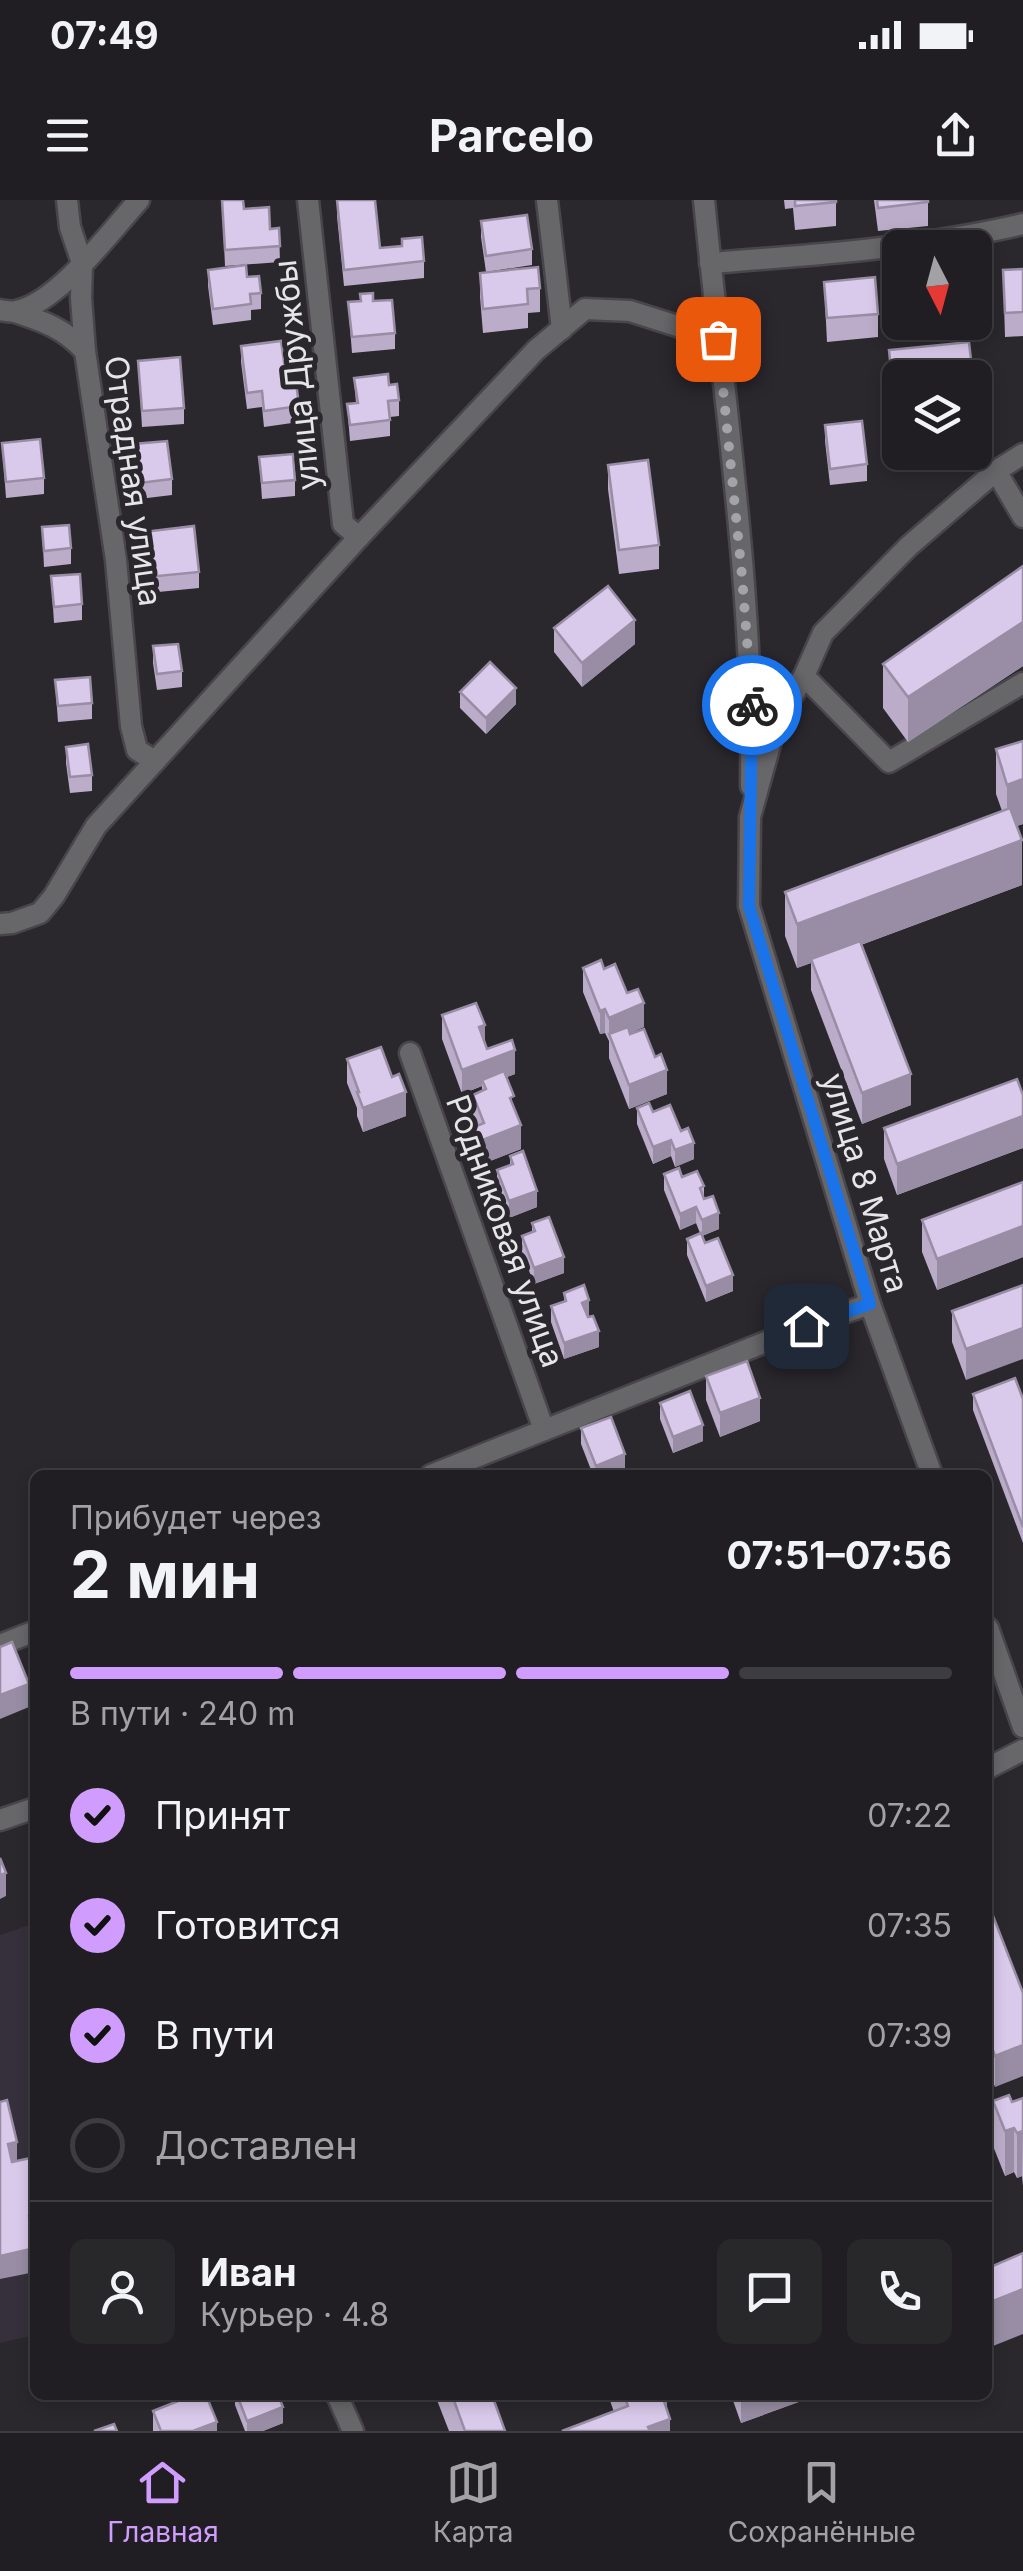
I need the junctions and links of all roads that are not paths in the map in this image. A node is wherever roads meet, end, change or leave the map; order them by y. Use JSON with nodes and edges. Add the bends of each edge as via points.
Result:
{"nodes":[{"id":1,"x":68,"y":200,"type":"edge"},
{"id":2,"x":138,"y":200,"type":"edge"},
{"id":3,"x":308,"y":200,"type":"edge"},
{"id":4,"x":547,"y":200,"type":"edge"},
{"id":5,"x":704,"y":200,"type":"edge"},
{"id":6,"x":1023,"y":224,"type":"edge"},
{"id":7,"x":82,"y":263,"type":"junction"},
{"id":8,"x":710,"y":263,"type":"junction"},
{"id":9,"x":8,"y":311,"type":"edge"},
{"id":10,"x":562,"y":329,"type":"junction"},
{"id":11,"x":718,"y":339,"type":"junction"},
{"id":12,"x":85,"y":351,"type":"junction"},
{"id":13,"x":1023,"y":454,"type":"edge"},
{"id":14,"x":996,"y":471,"type":"junction"},
{"id":15,"x":1023,"y":517,"type":"edge"},
{"id":16,"x":359,"y":536,"type":"junction"},
{"id":17,"x":804,"y":676,"type":"junction"},
{"id":18,"x":1023,"y":683,"type":"edge"},
{"id":19,"x":155,"y":761,"type":"junction"},
{"id":20,"x":750,"y":817,"type":"junction"},
{"id":21,"x":0,"y":924,"type":"edge"},
{"id":22,"x":410,"y":1052,"type":"dead end"},
{"id":23,"x":870,"y":1304,"type":"junction"},
{"id":24,"x":544,"y":1430,"type":"junction"},
{"id":25,"x":444,"y":1470,"type":"edge"},
{"id":26,"x":930,"y":1470,"type":"edge"},
{"id":27,"x":30,"y":1633,"type":"edge"},
{"id":28,"x":992,"y":1639,"type":"edge"},
{"id":29,"x":0,"y":1644,"type":"edge"},
{"id":30,"x":1023,"y":1728,"type":"edge"},
{"id":31,"x":1023,"y":1750,"type":"edge"},
{"id":32,"x":992,"y":1766,"type":"edge"},
{"id":33,"x":30,"y":1810,"type":"edge"},
{"id":34,"x":0,"y":1820,"type":"edge"},
{"id":35,"x":339,"y":2400,"type":"edge"},
{"id":36,"x":353,"y":2431,"type":"edge"}],
"edges":[{"from":1,"to":7,"type":"street","name":"Отрадная улица"},
{"from":2,"to":7,"type":"street"},
{"from":3,"to":16,"type":"street","name":"улица Дружбы","via":[[342,524]]},
{"from":4,"to":10,"type":"street"},
{"from":5,"to":8,"type":"street"},
{"from":6,"to":8,"type":"street","via":[[843,252]]},
{"from":7,"to":9,"type":"street","via":[[41,300]]},
{"from":7,"to":12,"type":"street","name":"Отрадная улица"},
{"from":8,"to":11,"type":"street"},
{"from":9,"to":12,"type":"street","via":[[56,326]]},
{"from":10,"to":11,"type":"street","via":[[585,309],[630,312]]},
{"from":10,"to":16,"type":"street"},
{"from":11,"to":20,"type":"street","via":[[752,708]]},
{"from":12,"to":19,"type":"street","name":"Отрадная улица","via":[[116,560],[131,726],[136,750]]},
{"from":13,"to":14,"type":"street"},
{"from":14,"to":15,"type":"street"},
{"from":14,"to":17,"type":"street","via":[[823,633]]},
{"from":16,"to":19,"type":"street"},
{"from":17,"to":18,"type":"street","via":[[888,762]]},
{"from":17,"to":20,"type":"street","via":[[776,723]]},
{"from":19,"to":21,"type":"street","via":[[96,826],[40,913]]},
{"from":20,"to":23,"type":"street","name":"улица 8 Марта","via":[[749,906]]},
{"from":22,"to":24,"type":"street","name":"Родниковая улица"},
{"from":23,"to":24,"type":"street"},
{"from":23,"to":26,"type":"street","name":"улица 8 Марта"},
{"from":24,"to":25,"type":"street"},
{"from":27,"to":29,"type":"street"},
{"from":28,"to":30,"type":"street"},
{"from":31,"to":32,"type":"street"},
{"from":33,"to":34,"type":"street"},
{"from":35,"to":36,"type":"street"}]}
